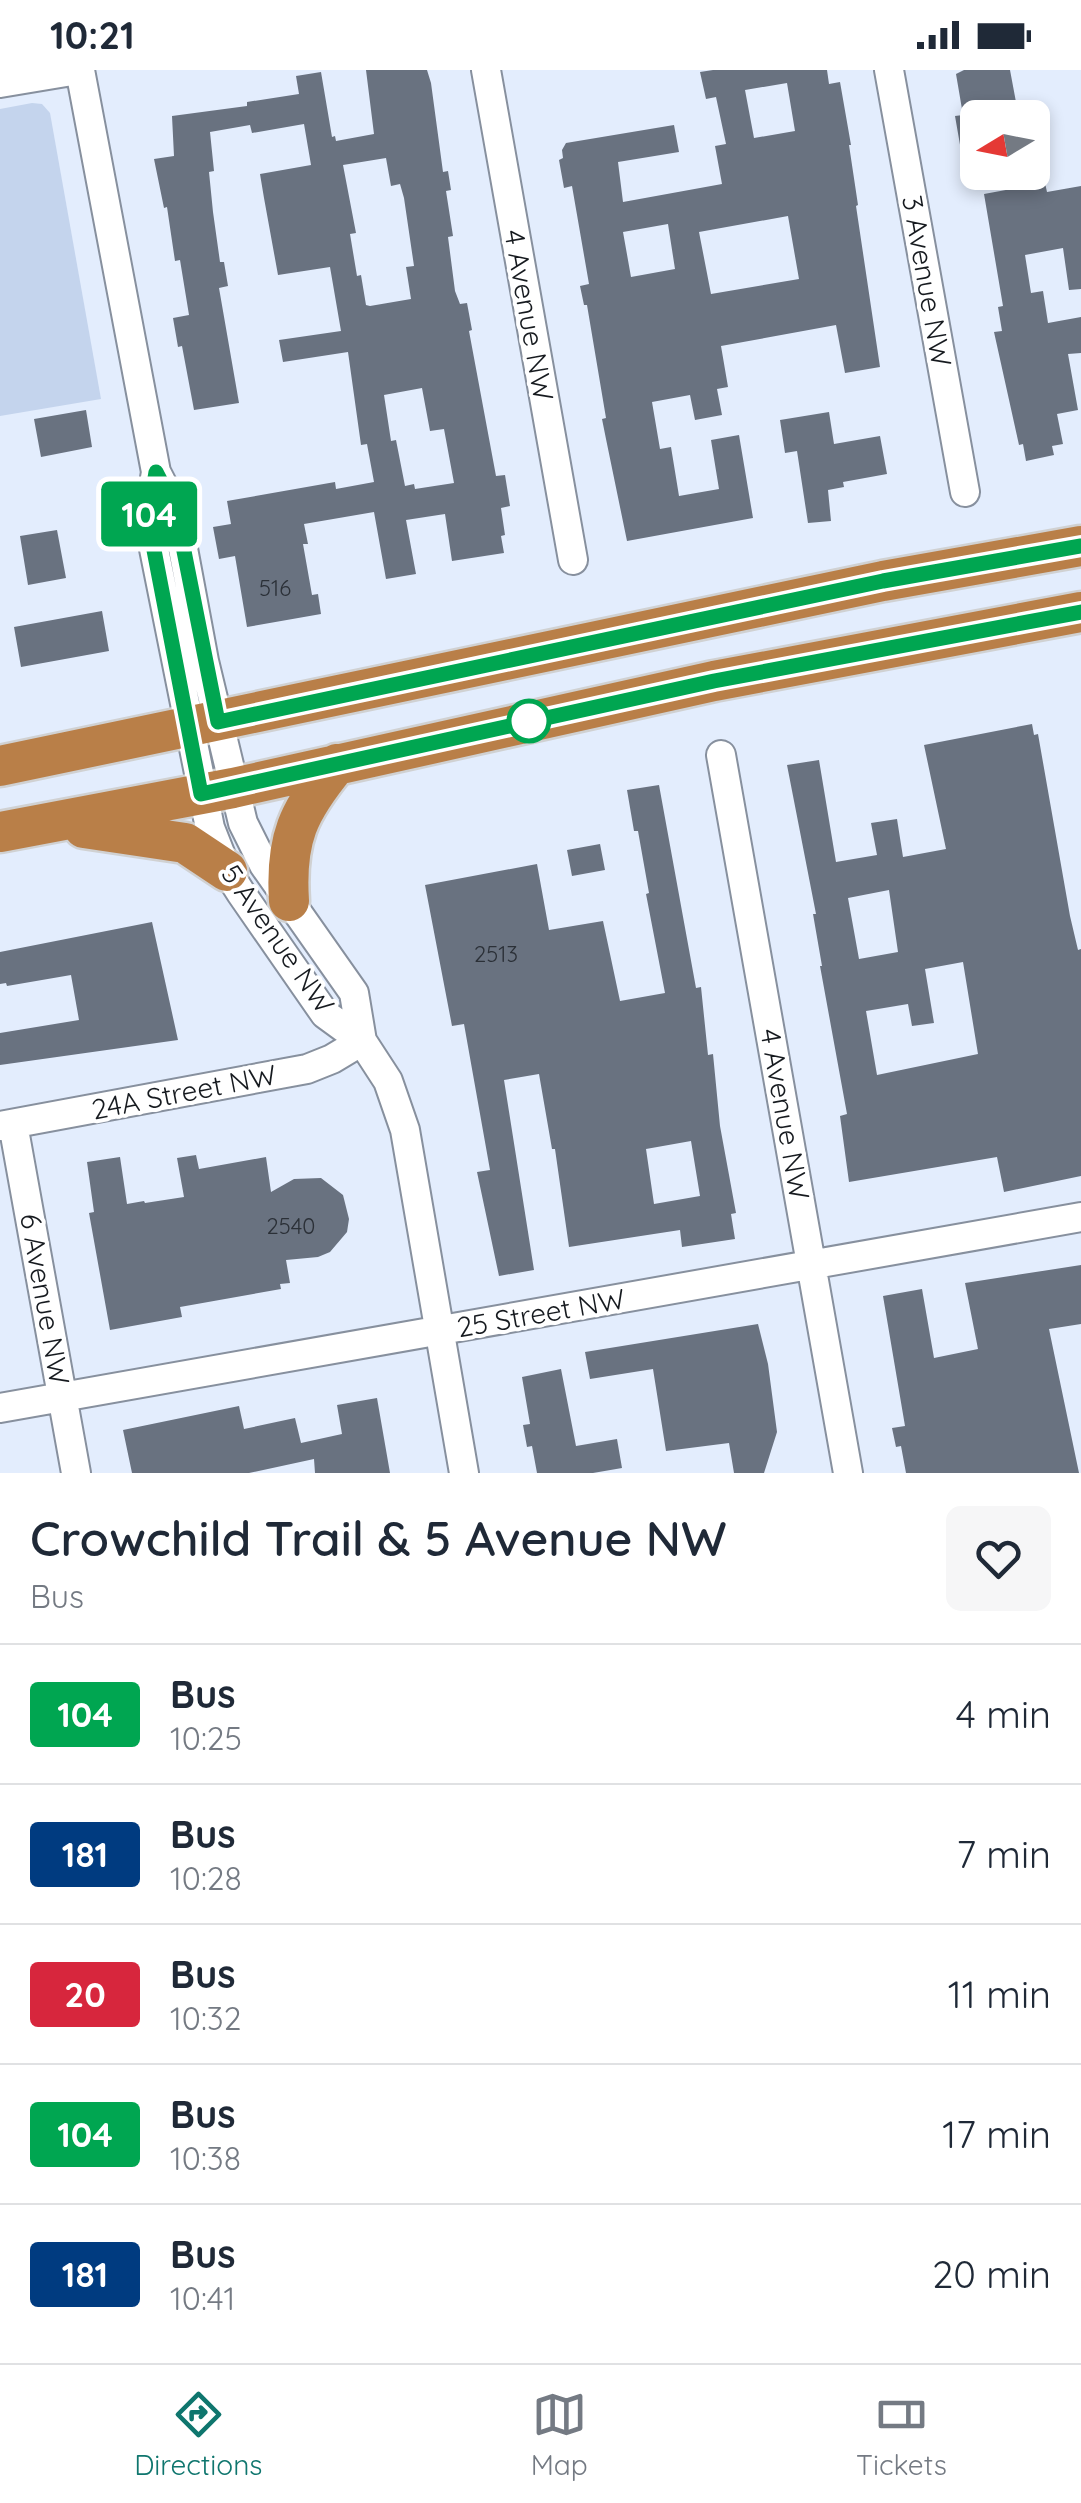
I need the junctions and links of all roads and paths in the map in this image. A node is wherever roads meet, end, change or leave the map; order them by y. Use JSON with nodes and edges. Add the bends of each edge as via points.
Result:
{"nodes":[{"id":1,"x":79,"y":70,"type":"edge"},
{"id":2,"x":486,"y":70,"type":"edge"},
{"id":3,"x":888,"y":70,"type":"edge"},
{"id":4,"x":0,"y":83,"type":"edge"},
{"id":5,"x":965,"y":492,"type":"dead end"},
{"id":6,"x":1081,"y":546,"type":"edge"},
{"id":7,"x":572,"y":560,"type":"dead end"},
{"id":8,"x":1081,"y":612,"type":"edge"},
{"id":9,"x":203,"y":726,"type":"junction"},
{"id":10,"x":721,"y":755,"type":"dead end"},
{"id":11,"x":337,"y":764,"type":"junction"},
{"id":12,"x":0,"y":766,"type":"edge"},
{"id":13,"x":217,"y":791,"type":"junction"},
{"id":14,"x":45,"y":823,"type":"junction"},
{"id":15,"x":0,"y":832,"type":"edge"},
{"id":16,"x":228,"y":871,"type":"junction"},
{"id":17,"x":289,"y":901,"type":"junction"},
{"id":18,"x":362,"y":1041,"type":"junction"},
{"id":19,"x":7,"y":1125,"type":"edge"},
{"id":20,"x":1081,"y":1217,"type":"edge"},
{"id":21,"x":812,"y":1266,"type":"junction"},
{"id":22,"x":439,"y":1331,"type":"junction"},
{"id":23,"x":62,"y":1398,"type":"junction"},
{"id":24,"x":0,"y":1408,"type":"edge"},
{"id":25,"x":76,"y":1473,"type":"edge"},
{"id":26,"x":464,"y":1473,"type":"edge"},
{"id":27,"x":848,"y":1473,"type":"edge"}],
"edges":[{"from":1,"to":4,"type":"street"},
{"from":1,"to":9,"type":"street","name":"5 Avenue NW","via":[[156,472],[148,519]]},
{"from":2,"to":7,"type":"street","name":"4 Avenue NW"},
{"from":3,"to":5,"type":"street","name":"3 Avenue NW"},
{"from":6,"to":9,"type":"highway","via":[[883,581]]},
{"from":8,"to":11,"type":"highway","via":[[714,681]]},
{"from":9,"to":12,"type":"highway"},
{"from":9,"to":13,"type":"street","name":"5 Avenue NW"},
{"from":10,"to":21,"type":"street","name":"4 Avenue NW"},
{"from":11,"to":13,"type":"highway"},
{"from":11,"to":17,"type":"highway","via":[[294,831],[286,866]]},
{"from":13,"to":14,"type":"highway"},
{"from":13,"to":16,"type":"street","name":"5 Avenue NW","via":[[210,828]]},
{"from":13,"to":17,"type":"street","name":"5 Avenue NW"},
{"from":14,"to":15,"type":"highway"},
{"from":14,"to":16,"type":"highway","via":[[174,840]]},
{"from":16,"to":18,"type":"street","name":"5 Avenue NW","via":[[325,1014]]},
{"from":17,"to":18,"type":"street","name":"5 Avenue NW","via":[[354,993]]},
{"from":18,"to":19,"type":"street","name":"24A Street NW","via":[[307,1069]]},
{"from":18,"to":22,"type":"street","name":"5 Avenue NW","via":[[388,1081],[405,1130]]},
{"from":19,"to":23,"type":"street","name":"6 Avenue NW"},
{"from":20,"to":21,"type":"street","name":"25 Street NW"},
{"from":21,"to":22,"type":"street","name":"25 Street NW"},
{"from":21,"to":27,"type":"street","name":"4 Avenue NW"},
{"from":22,"to":23,"type":"street","name":"25 Street NW"},
{"from":22,"to":26,"type":"street","name":"5 Avenue NW"},
{"from":23,"to":24,"type":"street","name":"25 Street NW"},
{"from":23,"to":25,"type":"street","name":"6 Avenue NW"}]}
